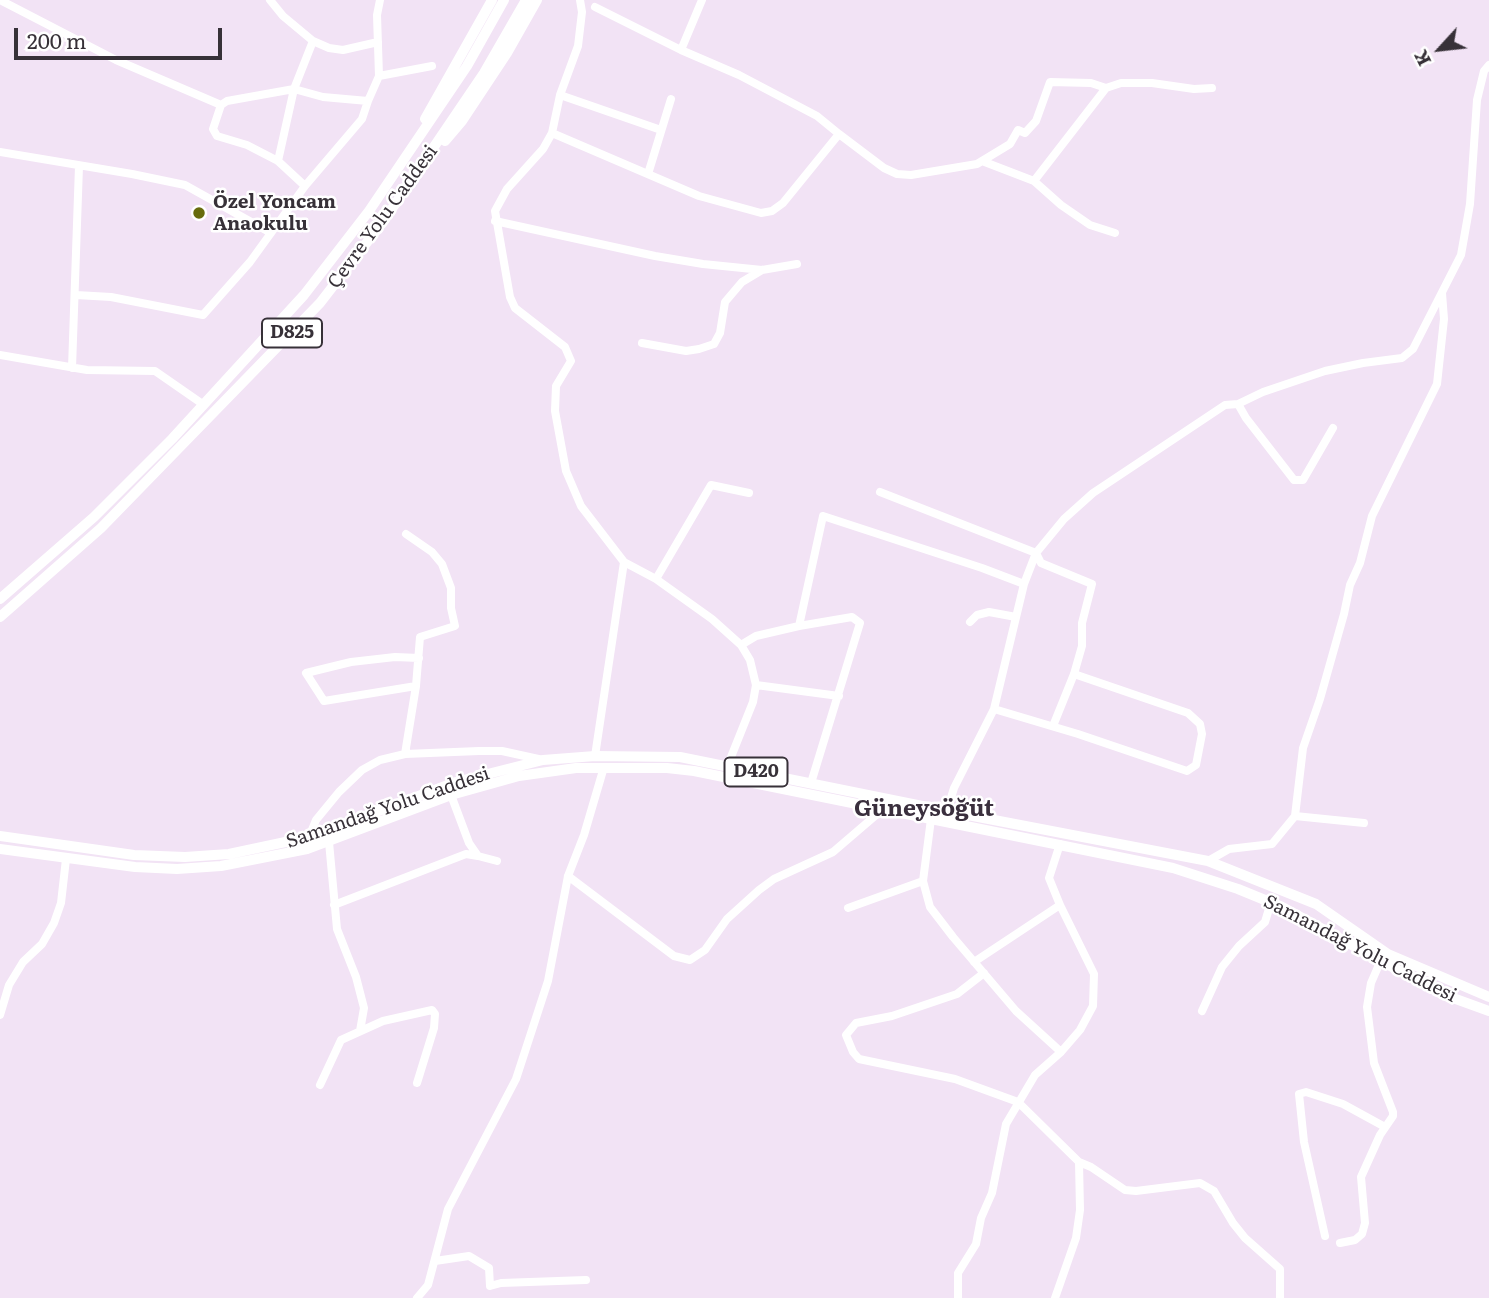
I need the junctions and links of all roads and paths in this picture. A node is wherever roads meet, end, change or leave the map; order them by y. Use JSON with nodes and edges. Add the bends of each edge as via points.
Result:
{"nodes":[{"id":1,"x":0,"y":0,"type":"edge"},
{"id":2,"x":270,"y":0,"type":"edge"},
{"id":3,"x":380,"y":0,"type":"edge"},
{"id":4,"x":492,"y":0,"type":"edge"},
{"id":5,"x":504,"y":0,"type":"edge"},
{"id":6,"x":526,"y":0,"type":"edge"},
{"id":7,"x":537,"y":0,"type":"edge"},
{"id":8,"x":582,"y":0,"type":"edge"},
{"id":9,"x":702,"y":0,"type":"edge"},
{"id":10,"x":597,"y":4,"type":"edge"},
{"id":11,"x":313,"y":41,"type":"junction"},
{"id":12,"x":378,"y":42,"type":"junction"},
{"id":13,"x":681,"y":50,"type":"junction"},
{"id":14,"x":1489,"y":65,"type":"edge"},
{"id":15,"x":432,"y":66,"type":"dead end"},
{"id":16,"x":379,"y":76,"type":"junction"},
{"id":17,"x":1106,"y":88,"type":"junction"},
{"id":18,"x":1212,"y":88,"type":"dead end"},
{"id":19,"x":294,"y":89,"type":"junction"},
{"id":20,"x":560,"y":95,"type":"junction"},
{"id":21,"x":671,"y":99,"type":"dead end"},
{"id":22,"x":368,"y":102,"type":"junction"},
{"id":23,"x":221,"y":105,"type":"junction"},
{"id":24,"x":661,"y":130,"type":"junction"},
{"id":25,"x":552,"y":133,"type":"junction"},
{"id":26,"x":839,"y":134,"type":"junction"},
{"id":27,"x":410,"y":151,"type":"junction"},
{"id":28,"x":0,"y":152,"type":"edge"},
{"id":29,"x":982,"y":161,"type":"junction"},
{"id":30,"x":278,"y":162,"type":"junction"},
{"id":31,"x":79,"y":166,"type":"junction"},
{"id":32,"x":648,"y":174,"type":"junction"},
{"id":33,"x":1034,"y":181,"type":"junction"},
{"id":34,"x":306,"y":187,"type":"junction"},
{"id":35,"x":403,"y":192,"type":"junction"},
{"id":36,"x":495,"y":221,"type":"junction"},
{"id":37,"x":271,"y":233,"type":"junction"},
{"id":38,"x":1115,"y":233,"type":"dead end"},
{"id":39,"x":797,"y":264,"type":"dead end"},
{"id":40,"x":762,"y":270,"type":"junction"},
{"id":41,"x":1442,"y":293,"type":"junction"},
{"id":42,"x":76,"y":295,"type":"junction"},
{"id":43,"x":642,"y":344,"type":"dead end"},
{"id":44,"x":0,"y":355,"type":"edge"},
{"id":45,"x":72,"y":368,"type":"junction"},
{"id":46,"x":1238,"y":404,"type":"junction"},
{"id":47,"x":204,"y":405,"type":"junction"},
{"id":48,"x":1333,"y":428,"type":"dead end"},
{"id":49,"x":880,"y":492,"type":"dead end"},
{"id":50,"x":749,"y":493,"type":"dead end"},
{"id":51,"x":406,"y":534,"type":"dead end"},
{"id":52,"x":1036,"y":553,"type":"junction"},
{"id":53,"x":624,"y":562,"type":"junction"},
{"id":54,"x":656,"y":579,"type":"junction"},
{"id":55,"x":1024,"y":584,"type":"junction"},
{"id":56,"x":0,"y":599,"type":"edge"},
{"id":57,"x":2,"y":616,"type":"edge"},
{"id":58,"x":1016,"y":617,"type":"junction"},
{"id":59,"x":970,"y":622,"type":"dead end"},
{"id":60,"x":799,"y":626,"type":"junction"},
{"id":61,"x":741,"y":645,"type":"junction"},
{"id":62,"x":419,"y":658,"type":"junction"},
{"id":63,"x":1074,"y":674,"type":"junction"},
{"id":64,"x":756,"y":685,"type":"junction"},
{"id":65,"x":416,"y":686,"type":"junction"},
{"id":66,"x":839,"y":696,"type":"junction"},
{"id":67,"x":994,"y":709,"type":"junction"},
{"id":68,"x":1053,"y":726,"type":"junction"},
{"id":69,"x":405,"y":754,"type":"junction"},
{"id":70,"x":595,"y":756,"type":"junction"},
{"id":71,"x":543,"y":760,"type":"junction"},
{"id":72,"x":604,"y":767,"type":"junction"},
{"id":73,"x":727,"y":767,"type":"junction"},
{"id":74,"x":811,"y":783,"type":"junction"},
{"id":75,"x":451,"y":795,"type":"junction"},
{"id":76,"x":881,"y":810,"type":"junction"},
{"id":77,"x":947,"y":811,"type":"junction"},
{"id":78,"x":1295,"y":816,"type":"junction"},
{"id":79,"x":931,"y":819,"type":"junction"},
{"id":80,"x":1364,"y":823,"type":"dead end"},
{"id":81,"x":0,"y":836,"type":"edge"},
{"id":82,"x":309,"y":838,"type":"junction"},
{"id":83,"x":329,"y":842,"type":"junction"},
{"id":84,"x":1060,"y":844,"type":"junction"},
{"id":85,"x":0,"y":849,"type":"edge"},
{"id":86,"x":478,"y":856,"type":"junction"},
{"id":87,"x":66,"y":859,"type":"junction"},
{"id":88,"x":497,"y":861,"type":"dead end"},
{"id":89,"x":1208,"y":861,"type":"junction"},
{"id":90,"x":568,"y":876,"type":"junction"},
{"id":91,"x":923,"y":881,"type":"junction"},
{"id":92,"x":1271,"y":902,"type":"junction"},
{"id":93,"x":334,"y":905,"type":"junction"},
{"id":94,"x":1060,"y":905,"type":"junction"},
{"id":95,"x":848,"y":908,"type":"dead end"},
{"id":96,"x":1381,"y":960,"type":"junction"},
{"id":97,"x":974,"y":962,"type":"junction"},
{"id":98,"x":984,"y":974,"type":"junction"},
{"id":99,"x":1489,"y":997,"type":"edge"},
{"id":100,"x":1202,"y":1011,"type":"dead end"},
{"id":101,"x":1489,"y":1011,"type":"edge"},
{"id":102,"x":0,"y":1015,"type":"edge"},
{"id":103,"x":360,"y":1031,"type":"junction"},
{"id":104,"x":1061,"y":1052,"type":"junction"},
{"id":105,"x":417,"y":1083,"type":"dead end"},
{"id":106,"x":320,"y":1085,"type":"dead end"},
{"id":107,"x":1018,"y":1102,"type":"junction"},
{"id":108,"x":1385,"y":1126,"type":"junction"},
{"id":109,"x":1079,"y":1162,"type":"junction"},
{"id":110,"x":1325,"y":1236,"type":"dead end"},
{"id":111,"x":1340,"y":1243,"type":"dead end"},
{"id":112,"x":435,"y":1261,"type":"junction"},
{"id":113,"x":586,"y":1280,"type":"dead end"},
{"id":114,"x":417,"y":1298,"type":"edge"},
{"id":115,"x":958,"y":1298,"type":"edge"},
{"id":116,"x":1055,"y":1298,"type":"edge"},
{"id":117,"x":1280,"y":1298,"type":"edge"}],
"edges":[{"from":1,"to":23,"type":"street","via":[[116,60]]},
{"from":2,"to":11,"type":"street"},
{"from":3,"to":12,"type":"street"},
{"from":4,"to":27,"type":"highway"},
{"from":5,"to":27,"type":"highway","name":"Çevre Yolu Caddesi","number":"D825"},
{"from":6,"to":35,"type":"highway","name":"Çevre Yolu Caddesi","number":"D825","via":[[484,74]]},
{"from":7,"to":35,"type":"highway","via":[[462,121]]},
{"from":8,"to":10,"type":"street"},
{"from":8,"to":20,"type":"street","via":[[578,46]]},
{"from":9,"to":13,"type":"street"},
{"from":10,"to":13,"type":"street"},
{"from":11,"to":12,"type":"street","via":[[343,50]]},
{"from":11,"to":19,"type":"street"},
{"from":12,"to":16,"type":"street"},
{"from":13,"to":26,"type":"street","via":[[817,116]]},
{"from":14,"to":41,"type":"street","via":[[1477,100],[1470,204],[1461,255]]},
{"from":15,"to":16,"type":"street"},
{"from":16,"to":22,"type":"street"},
{"from":17,"to":18,"type":"street","via":[[1121,83]]},
{"from":17,"to":29,"type":"street","via":[[1050,82],[1036,121]]},
{"from":17,"to":33,"type":"street"},
{"from":19,"to":22,"type":"street"},
{"from":19,"to":23,"type":"street","via":[[227,100]]},
{"from":19,"to":30,"type":"street"},
{"from":20,"to":24,"type":"street"},
{"from":20,"to":25,"type":"street"},
{"from":21,"to":24,"type":"street"},
{"from":22,"to":34,"type":"street","via":[[362,119]]},
{"from":23,"to":30,"type":"street","via":[[213,129],[217,136]]},
{"from":24,"to":32,"type":"street"},
{"from":25,"to":32,"type":"street"},
{"from":25,"to":36,"type":"street","via":[[498,202]]},
{"from":26,"to":29,"type":"street","via":[[897,174]]},
{"from":26,"to":32,"type":"street","via":[[772,211],[761,213],[699,196]]},
{"from":27,"to":47,"type":"highway","name":"Çevre Yolu Caddesi","number":"D825","via":[[304,295]]},
{"from":28,"to":31,"type":"street"},
{"from":29,"to":33,"type":"street"},
{"from":30,"to":34,"type":"street"},
{"from":31,"to":37,"type":"street","via":[[185,185]]},
{"from":31,"to":42,"type":"street"},
{"from":33,"to":38,"type":"street","via":[[1090,225]]},
{"from":34,"to":37,"type":"street"},
{"from":35,"to":57,"type":"highway","name":"Çevre Yolu Caddesi","number":"D825","via":[[320,303],[101,528]]},
{"from":36,"to":40,"type":"street","via":[[655,256]]},
{"from":36,"to":53,"type":"street","via":[[515,308],[565,346],[571,361],[556,386],[555,411],[575,495]]},
{"from":37,"to":42,"type":"street","via":[[203,315]]},
{"from":39,"to":40,"type":"street"},
{"from":40,"to":43,"type":"street","via":[[742,282],[725,302],[714,344],[686,351]]},
{"from":41,"to":46,"type":"street","via":[[1413,349],[1402,358],[1325,371]]},
{"from":41,"to":78,"type":"street","via":[[1437,384],[1372,516],[1303,748]]},
{"from":42,"to":45,"type":"street"},
{"from":44,"to":45,"type":"street"},
{"from":45,"to":47,"type":"street","via":[[156,371]]},
{"from":46,"to":48,"type":"street","via":[[1294,480],[1304,480]]},
{"from":46,"to":52,"type":"street","via":[[1225,405],[1093,493]]},
{"from":47,"to":56,"type":"highway","name":"Çevre Yolu Caddesi","number":"D825","via":[[94,517]]},
{"from":49,"to":52,"type":"street"},
{"from":50,"to":54,"type":"street","via":[[711,485]]},
{"from":51,"to":62,"type":"street","via":[[442,564],[451,588],[455,625],[420,637]]},
{"from":52,"to":55,"type":"street"},
{"from":52,"to":63,"type":"street","via":[[1041,563],[1092,584]]},
{"from":53,"to":54,"type":"street"},
{"from":53,"to":70,"type":"street"},
{"from":54,"to":61,"type":"street"},
{"from":55,"to":58,"type":"street"},
{"from":55,"to":60,"type":"street","via":[[823,516]]},
{"from":58,"to":59,"type":"street","via":[[989,612]]},
{"from":58,"to":67,"type":"street"},
{"from":60,"to":61,"type":"street","via":[[756,636]]},
{"from":60,"to":66,"type":"street","via":[[852,617],[860,623]]},
{"from":61,"to":64,"type":"street"},
{"from":62,"to":65,"type":"street"},
{"from":62,"to":65,"type":"street","via":[[351,662],[306,673],[324,701]]},
{"from":63,"to":68,"type":"street"},
{"from":63,"to":68,"type":"street","via":[[1188,713],[1200,724],[1202,734],[1196,765],[1187,771]]},
{"from":64,"to":66,"type":"street"},
{"from":64,"to":73,"type":"street"},
{"from":65,"to":69,"type":"street"},
{"from":66,"to":74,"type":"street"},
{"from":67,"to":68,"type":"street"},
{"from":67,"to":77,"type":"street"},
{"from":69,"to":71,"type":"street","via":[[502,751]]},
{"from":69,"to":82,"type":"street","via":[[362,770],[316,820]]},
{"from":70,"to":71,"type":"highway","name":"Samandağ Yolu Caddesi","number":"D420"},
{"from":70,"to":73,"type":"highway","name":"Samandağ Yolu Caddesi","number":"D420","via":[[681,758]]},
{"from":71,"to":82,"type":"highway","name":"Samandağ Yolu Caddesi","number":"D420","via":[[456,782]]},
{"from":72,"to":75,"type":"highway","name":"Samandağ Yolu Caddesi","number":"D420","via":[[519,776]]},
{"from":72,"to":76,"type":"highway","name":"Samandağ Yolu Caddesi","number":"D420","via":[[694,771]]},
{"from":72,"to":90,"type":"street"},
{"from":73,"to":74,"type":"highway","name":"Samandağ Yolu Caddesi","number":"D420"},
{"from":74,"to":77,"type":"highway","name":"Samandağ Yolu Caddesi","number":"D420"},
{"from":75,"to":83,"type":"highway","name":"Samandağ Yolu Caddesi","number":"D420"},
{"from":75,"to":86,"type":"street"},
{"from":76,"to":79,"type":"highway","name":"Samandağ Yolu Caddesi","number":"D420"},
{"from":76,"to":90,"type":"street","via":[[833,852],[759,890],[727,919],[705,950],[690,960],[674,956]]},
{"from":77,"to":89,"type":"highway","name":"Samandağ Yolu Caddesi","number":"D420"},
{"from":78,"to":80,"type":"street"},
{"from":78,"to":89,"type":"street","via":[[1272,844],[1229,849]]},
{"from":79,"to":84,"type":"highway","name":"Samandağ Yolu Caddesi","number":"D420"},
{"from":79,"to":91,"type":"street"},
{"from":81,"to":82,"type":"highway","name":"Samandağ Yolu Caddesi","number":"D420","via":[[134,855],[185,857],[229,854]]},
{"from":83,"to":87,"type":"highway","name":"Samandağ Yolu Caddesi","number":"D420","via":[[221,866],[156,868]]},
{"from":83,"to":93,"type":"street"},
{"from":84,"to":92,"type":"highway","name":"Samandağ Yolu Caddesi","number":"D420","via":[[1173,868]]},
{"from":84,"to":94,"type":"street","via":[[1049,878]]},
{"from":85,"to":87,"type":"highway","name":"Samandağ Yolu Caddesi","number":"D420"},
{"from":86,"to":88,"type":"street"},
{"from":86,"to":93,"type":"street","via":[[466,854]]},
{"from":87,"to":102,"type":"street","via":[[54,923],[9,985]]},
{"from":89,"to":99,"type":"highway","name":"Samandağ Yolu Caddesi","number":"D420","via":[[1316,904],[1388,954]]},
{"from":90,"to":112,"type":"street","via":[[548,981],[516,1079],[448,1209]]},
{"from":91,"to":95,"type":"street"},
{"from":91,"to":97,"type":"street","via":[[930,907]]},
{"from":92,"to":96,"type":"highway","name":"Samandağ Yolu Caddesi","number":"D420"},
{"from":92,"to":100,"type":"street","via":[[1265,922],[1222,967]]},
{"from":93,"to":103,"type":"street","via":[[364,1008]]},
{"from":94,"to":97,"type":"street"},
{"from":94,"to":104,"type":"street","via":[[1094,974],[1093,1006]]},
{"from":96,"to":101,"type":"highway","name":"Samandağ Yolu Caddesi","number":"D420","via":[[1442,994]]},
{"from":96,"to":108,"type":"street","via":[[1367,1007],[1374,1063],[1393,1111]]},
{"from":97,"to":98,"type":"street"},
{"from":98,"to":104,"type":"street"},
{"from":98,"to":107,"type":"street","via":[[957,994],[856,1023],[846,1035],[859,1059],[956,1079]]},
{"from":103,"to":105,"type":"street","via":[[432,1010],[434,1028]]},
{"from":103,"to":106,"type":"street","via":[[341,1040]]},
{"from":104,"to":107,"type":"street","via":[[1035,1075]]},
{"from":107,"to":109,"type":"street"},
{"from":107,"to":115,"type":"street","via":[[1006,1124],[976,1244],[958,1273]]},
{"from":108,"to":110,"type":"street","via":[[1343,1104],[1299,1094],[1304,1142]]},
{"from":108,"to":111,"type":"street","via":[[1361,1177],[1362,1234]]},
{"from":109,"to":116,"type":"street","via":[[1076,1238]]},
{"from":109,"to":117,"type":"street","via":[[1125,1190],[1200,1183],[1214,1191],[1245,1238],[1280,1269]]},
{"from":112,"to":113,"type":"street","via":[[469,1256],[489,1268],[490,1286]]},
{"from":112,"to":114,"type":"street","via":[[428,1285]]}]}
